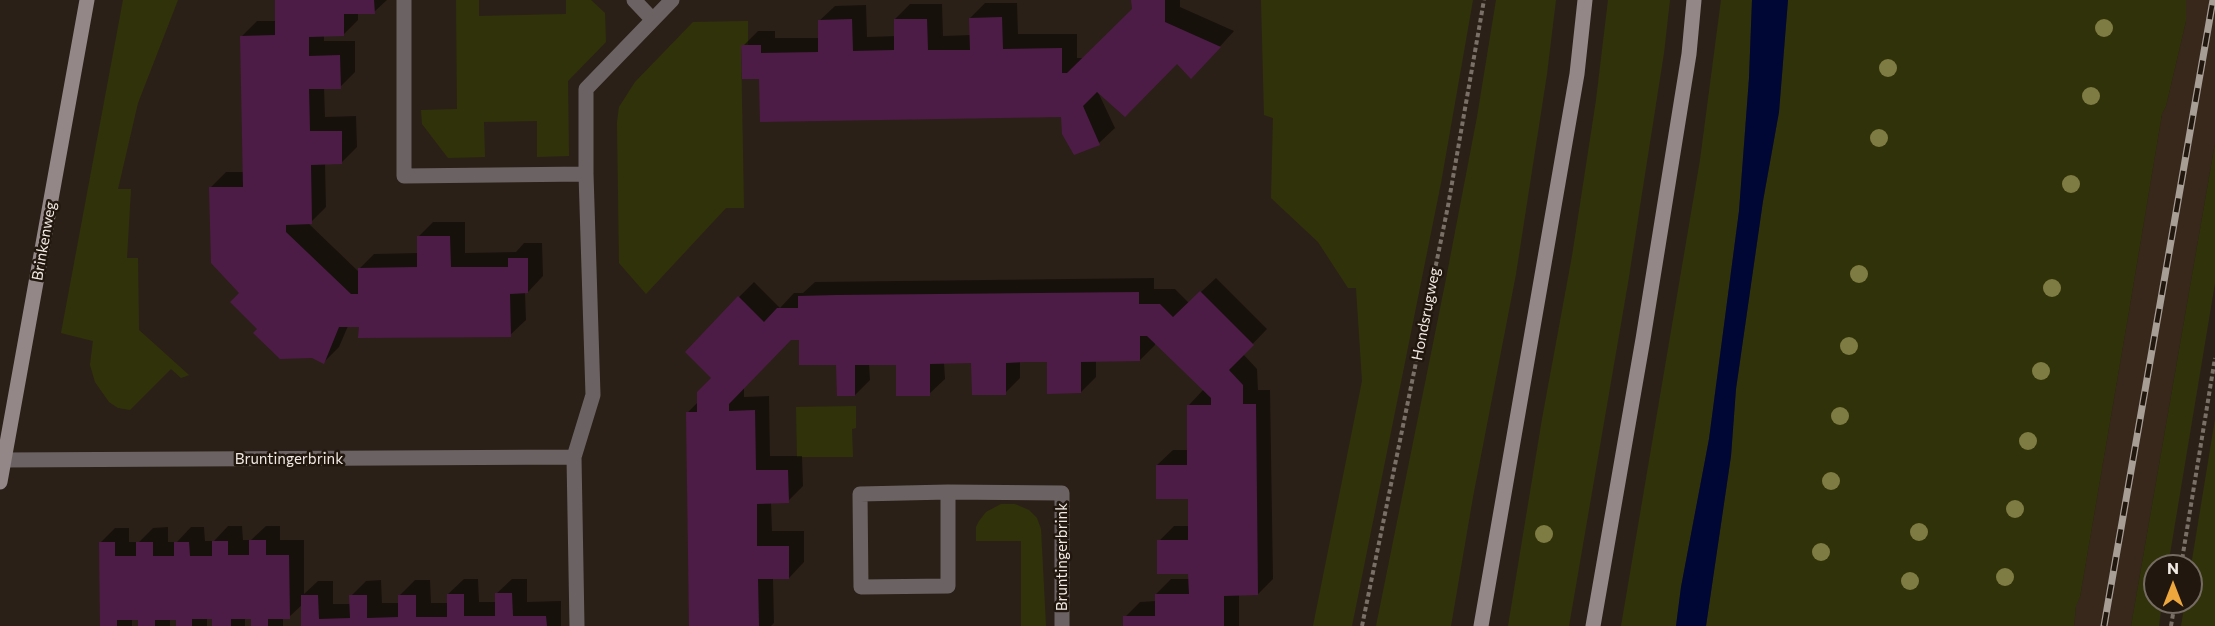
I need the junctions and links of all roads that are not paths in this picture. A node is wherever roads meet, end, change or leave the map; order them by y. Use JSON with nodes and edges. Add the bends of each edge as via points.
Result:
{"nodes":[{"id":1,"x":87,"y":0,"type":"edge"},
{"id":2,"x":404,"y":0,"type":"edge"},
{"id":3,"x":634,"y":0,"type":"edge"},
{"id":4,"x":672,"y":0,"type":"edge"},
{"id":5,"x":1585,"y":0,"type":"edge"},
{"id":6,"x":1694,"y":0,"type":"edge"},
{"id":7,"x":651,"y":19,"type":"junction"},
{"id":8,"x":585,"y":174,"type":"junction"},
{"id":9,"x":574,"y":457,"type":"junction"},
{"id":10,"x":4,"y":460,"type":"junction"},
{"id":11,"x":0,"y":482,"type":"edge"},
{"id":12,"x":948,"y":492,"type":"junction"},
{"id":13,"x":576,"y":626,"type":"edge"},
{"id":14,"x":1062,"y":626,"type":"edge"},
{"id":15,"x":1480,"y":626,"type":"edge"},
{"id":16,"x":1593,"y":626,"type":"edge"}],
"edges":[{"from":1,"to":10,"type":"main road","name":"Brinkenweg"},
{"from":2,"to":8,"type":"street","via":[[404,176]]},
{"from":3,"to":7,"type":"street"},
{"from":4,"to":7,"type":"street"},
{"from":5,"to":15,"type":"main road","via":[[1577,74]]},
{"from":6,"to":16,"type":"main road","via":[[1687,65]]},
{"from":7,"to":8,"type":"street","via":[[586,88]]},
{"from":8,"to":9,"type":"street","via":[[593,395]]},
{"from":9,"to":10,"type":"street","name":"Bruntingerbrink"},
{"from":9,"to":13,"type":"street"},
{"from":10,"to":11,"type":"main road","name":"Brinkenweg"},
{"from":12,"to":12,"type":"street","name":"Bruntingerbrink","via":[[948,586],[861,587],[860,494]]},
{"from":12,"to":14,"type":"street","name":"Bruntingerbrink","via":[[1062,493]]}]}
